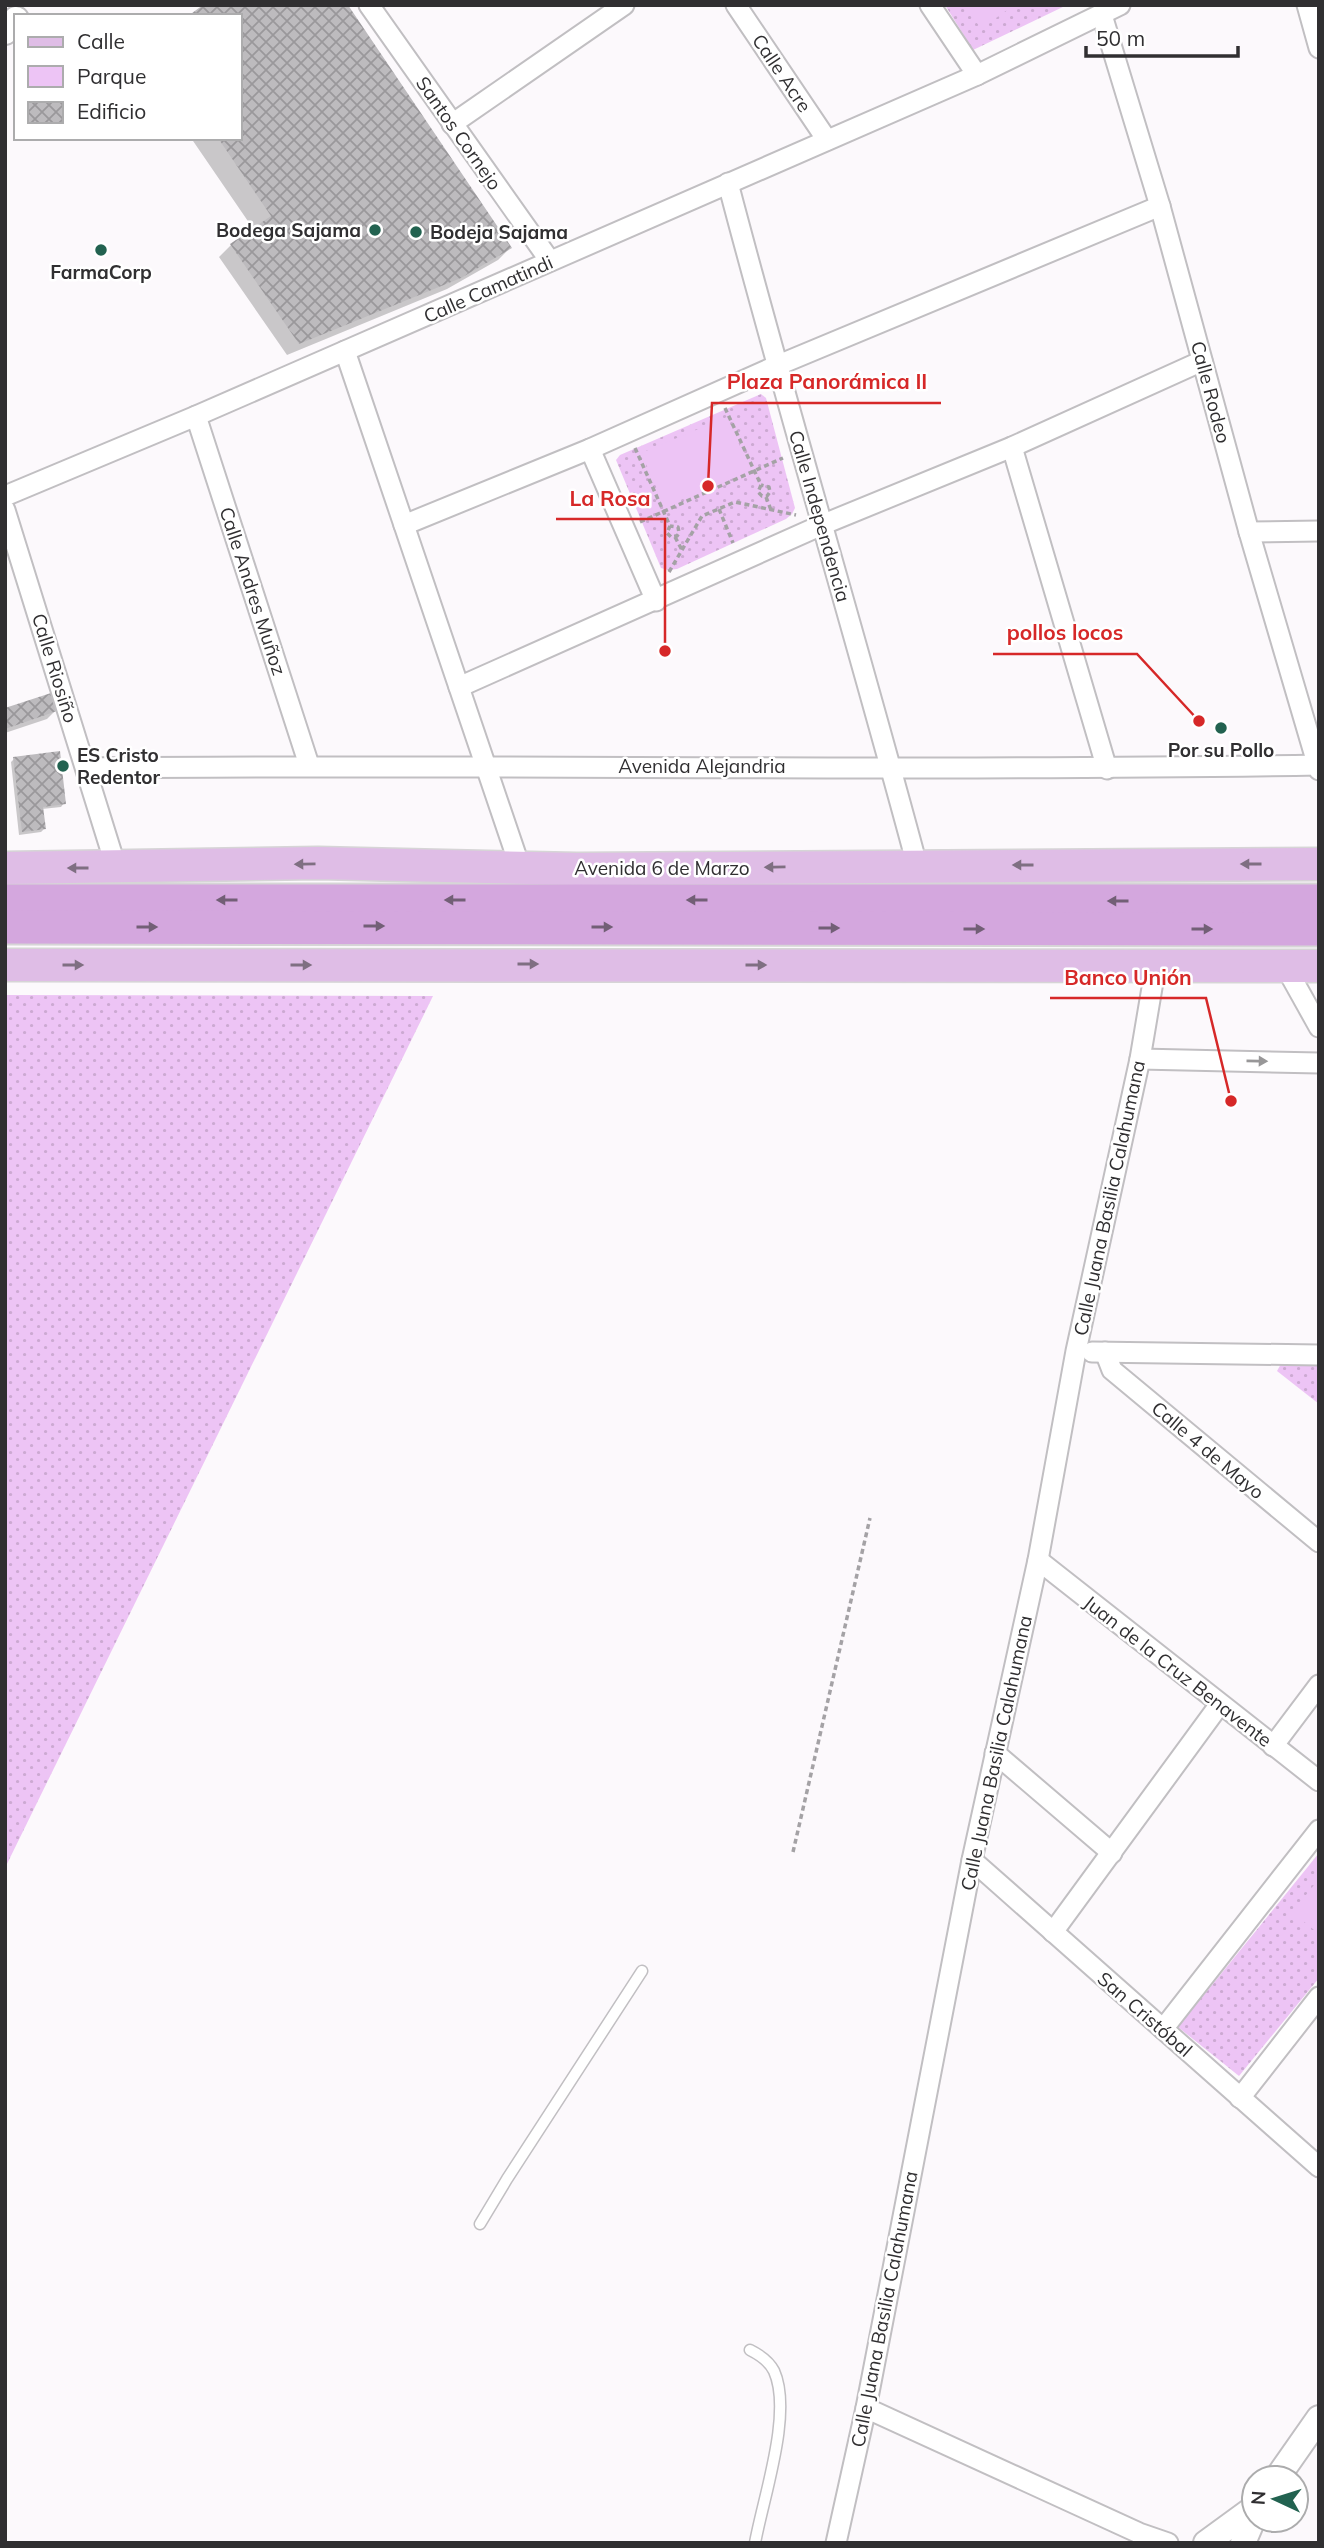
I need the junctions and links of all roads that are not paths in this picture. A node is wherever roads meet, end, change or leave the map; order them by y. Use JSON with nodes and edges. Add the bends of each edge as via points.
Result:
{"nodes":[{"id":1,"x":369,"y":5,"type":"edge"},
{"id":2,"x":624,"y":5,"type":"edge"},
{"id":3,"x":736,"y":5,"type":"edge"},
{"id":4,"x":930,"y":5,"type":"edge"},
{"id":5,"x":1121,"y":5,"type":"edge"},
{"id":6,"x":1307,"y":5,"type":"edge"},
{"id":7,"x":1102,"y":15,"type":"junction"},
{"id":8,"x":1319,"y":48,"type":"edge"},
{"id":9,"x":977,"y":75,"type":"junction"},
{"id":10,"x":452,"y":124,"type":"junction"},
{"id":11,"x":827,"y":140,"type":"junction"},
{"id":12,"x":728,"y":183,"type":"junction"},
{"id":13,"x":1160,"y":206,"type":"junction"},
{"id":14,"x":550,"y":261,"type":"junction"},
{"id":15,"x":345,"y":351,"type":"junction"},
{"id":16,"x":1202,"y":361,"type":"junction"},
{"id":17,"x":776,"y":366,"type":"junction"},
{"id":18,"x":196,"y":416,"type":"junction"},
{"id":19,"x":1012,"y":447,"type":"junction"},
{"id":20,"x":590,"y":449,"type":"junction"},
{"id":21,"x":5,"y":496,"type":"edge"},
{"id":22,"x":5,"y":510,"type":"edge"},
{"id":23,"x":824,"y":524,"type":"junction"},
{"id":24,"x":404,"y":525,"type":"junction"},
{"id":25,"x":1319,"y":531,"type":"edge"},
{"id":26,"x":1249,"y":532,"type":"junction"},
{"id":27,"x":656,"y":601,"type":"junction"},
{"id":28,"x":459,"y":687,"type":"junction"},
{"id":29,"x":309,"y":765,"type":"junction"},
{"id":30,"x":486,"y":766,"type":"junction"},
{"id":31,"x":890,"y":766,"type":"junction"},
{"id":32,"x":1318,"y":767,"type":"edge"},
{"id":33,"x":86,"y":768,"type":"junction"},
{"id":34,"x":1107,"y":769,"type":"junction"},
{"id":35,"x":1319,"y":864,"type":"edge"},
{"id":36,"x":916,"y":865,"type":"junction"},
{"id":37,"x":116,"y":867,"type":"junction"},
{"id":38,"x":520,"y":867,"type":"junction"},
{"id":39,"x":5,"y":868,"type":"edge"},
{"id":40,"x":5,"y":901,"type":"edge"},
{"id":41,"x":1319,"y":901,"type":"edge"},
{"id":42,"x":5,"y":927,"type":"edge"},
{"id":43,"x":1319,"y":929,"type":"edge"},
{"id":44,"x":1156,"y":964,"type":"junction"},
{"id":45,"x":5,"y":965,"type":"edge"},
{"id":46,"x":1285,"y":966,"type":"junction"},
{"id":47,"x":1319,"y":966,"type":"edge"},
{"id":48,"x":1319,"y":1027,"type":"edge"},
{"id":49,"x":1140,"y":1059,"type":"junction"},
{"id":50,"x":1319,"y":1063,"type":"edge"},
{"id":51,"x":1076,"y":1352,"type":"junction"},
{"id":52,"x":1105,"y":1352,"type":"junction"},
{"id":53,"x":1319,"y":1355,"type":"edge"},
{"id":54,"x":1319,"y":1542,"type":"edge"},
{"id":55,"x":1038,"y":1560,"type":"junction"},
{"id":56,"x":1319,"y":1685,"type":"edge"},
{"id":57,"x":1220,"y":1704,"type":"junction"},
{"id":58,"x":1273,"y":1746,"type":"junction"},
{"id":59,"x":995,"y":1753,"type":"junction"},
{"id":60,"x":1319,"y":1781,"type":"edge"},
{"id":61,"x":1319,"y":1829,"type":"edge"},
{"id":62,"x":1112,"y":1853,"type":"junction"},
{"id":63,"x":972,"y":1860,"type":"junction"},
{"id":64,"x":1053,"y":1932,"type":"junction"},
{"id":65,"x":642,"y":1971,"type":"dead end"},
{"id":66,"x":1319,"y":1997,"type":"edge"},
{"id":67,"x":1163,"y":2029,"type":"junction"},
{"id":68,"x":1240,"y":2098,"type":"junction"},
{"id":69,"x":1319,"y":2167,"type":"edge"},
{"id":70,"x":480,"y":2224,"type":"dead end"},
{"id":71,"x":750,"y":2350,"type":"dead end"},
{"id":72,"x":866,"y":2409,"type":"junction"},
{"id":73,"x":1319,"y":2418,"type":"edge"},
{"id":74,"x":1287,"y":2464,"type":"edge"},
{"id":75,"x":1240,"y":2518,"type":"edge"},
{"id":76,"x":755,"y":2543,"type":"edge"},
{"id":77,"x":836,"y":2543,"type":"edge"},
{"id":78,"x":1168,"y":2543,"type":"edge"},
{"id":79,"x":1206,"y":2543,"type":"edge"}],
"edges":[{"from":1,"to":10,"type":"street","name":"Santos Cornejo"},
{"from":2,"to":10,"type":"street"},
{"from":3,"to":11,"type":"street","name":"Calle Acre"},
{"from":4,"to":9,"type":"street"},
{"from":5,"to":7,"type":"street","name":"Calle Camatindi"},
{"from":6,"to":8,"type":"street"},
{"from":7,"to":9,"type":"street","name":"Calle Camatindi"},
{"from":7,"to":13,"type":"street","name":"Calle Rodeo"},
{"from":9,"to":11,"type":"street","name":"Calle Camatindi"},
{"from":10,"to":14,"type":"street","name":"Santos Cornejo"},
{"from":11,"to":12,"type":"street","name":"Calle Camatindi"},
{"from":12,"to":14,"type":"street","name":"Calle Camatindi"},
{"from":12,"to":17,"type":"street","name":"Calle Independencia"},
{"from":13,"to":16,"type":"street","name":"Calle Rodeo"},
{"from":13,"to":17,"type":"street"},
{"from":14,"to":15,"type":"street","name":"Calle Camatindi"},
{"from":15,"to":18,"type":"street","name":"Calle Camatindi"},
{"from":15,"to":24,"type":"street"},
{"from":16,"to":19,"type":"street"},
{"from":16,"to":26,"type":"street","name":"Calle Rodeo"},
{"from":17,"to":20,"type":"street"},
{"from":17,"to":23,"type":"street","name":"Calle Independencia"},
{"from":18,"to":21,"type":"street","name":"Calle Camatindi"},
{"from":18,"to":29,"type":"street","name":"Calle Andres Muñoz"},
{"from":19,"to":23,"type":"street"},
{"from":19,"to":34,"type":"street"},
{"from":20,"to":24,"type":"street"},
{"from":20,"to":27,"type":"street"},
{"from":22,"to":33,"type":"street","name":"Calle Riosiño"},
{"from":23,"to":27,"type":"street"},
{"from":23,"to":31,"type":"street","name":"Calle Independencia"},
{"from":24,"to":28,"type":"street"},
{"from":25,"to":26,"type":"street"},
{"from":26,"to":32,"type":"street","name":"Calle Rodeo"},
{"from":27,"to":28,"type":"street"},
{"from":28,"to":30,"type":"street"},
{"from":29,"to":30,"type":"street","name":"Avenida Alejandria"},
{"from":29,"to":33,"type":"street","name":"Avenida Alejandria"},
{"from":30,"to":31,"type":"street","name":"Avenida Alejandria"},
{"from":30,"to":38,"type":"street"},
{"from":31,"to":34,"type":"street","name":"Avenida Alejandria"},
{"from":31,"to":36,"type":"street","name":"Calle Independencia"},
{"from":32,"to":34,"type":"street","name":"Avenida Alejandria"},
{"from":33,"to":37,"type":"street","name":"Calle Riosiño"},
{"from":35,"to":36,"type":"main road","name":"Avenida 6 de Marzo","one_way":true},
{"from":36,"to":38,"type":"main road","name":"Avenida 6 de Marzo","one_way":true},
{"from":38,"to":37,"type":"main road","name":"Avenida 6 de Marzo","one_way":true,"via":[[318,863]]},
{"from":37,"to":39,"type":"main road","name":"Avenida 6 de Marzo","one_way":true},
{"from":41,"to":40,"type":"highway","name":"Avenida 6 de Marzo","one_way":true},
{"from":42,"to":43,"type":"highway","one_way":true},
{"from":45,"to":44,"type":"main road","one_way":true},
{"from":44,"to":46,"type":"main road"},
{"from":44,"to":49,"type":"street","name":"Calle Juana Basilia Calahumana"},
{"from":46,"to":47,"type":"main road"},
{"from":46,"to":48,"type":"street"},
{"from":49,"to":50,"type":"street","one_way":true},
{"from":49,"to":51,"type":"street","name":"Calle Juana Basilia Calahumana"},
{"from":51,"to":52,"type":"street"},
{"from":51,"to":55,"type":"street","name":"Calle Juana Basilia Calahumana"},
{"from":52,"to":53,"type":"street"},
{"from":52,"to":54,"type":"street","name":"Calle 4 de Mayo","via":[[1112,1370]]},
{"from":55,"to":57,"type":"street","name":"Juan de la Cruz Benavente"},
{"from":55,"to":59,"type":"street","name":"Calle Juana Basilia Calahumana"},
{"from":56,"to":58,"type":"street"},
{"from":57,"to":58,"type":"street","name":"Juan de la Cruz Benavente"},
{"from":57,"to":62,"type":"street"},
{"from":58,"to":60,"type":"street","name":"Juan de la Cruz Benavente"},
{"from":59,"to":62,"type":"street"},
{"from":59,"to":63,"type":"street","name":"Calle Juana Basilia Calahumana"},
{"from":61,"to":67,"type":"street"},
{"from":62,"to":64,"type":"street"},
{"from":63,"to":64,"type":"street","name":"San Cristóbal"},
{"from":63,"to":72,"type":"street","name":"Calle Juana Basilia Calahumana"},
{"from":64,"to":67,"type":"street","name":"San Cristóbal"},
{"from":65,"to":70,"type":"lane"},
{"from":66,"to":68,"type":"street"},
{"from":67,"to":68,"type":"street","name":"San Cristóbal"},
{"from":68,"to":69,"type":"street","name":"San Cristóbal"},
{"from":71,"to":76,"type":"lane","via":[[772,2367],[781,2401]]},
{"from":72,"to":77,"type":"street","name":"Calle Juana Basilia Calahumana"},
{"from":72,"to":78,"type":"street"},
{"from":73,"to":74,"type":"street"},
{"from":75,"to":79,"type":"street"}]}
